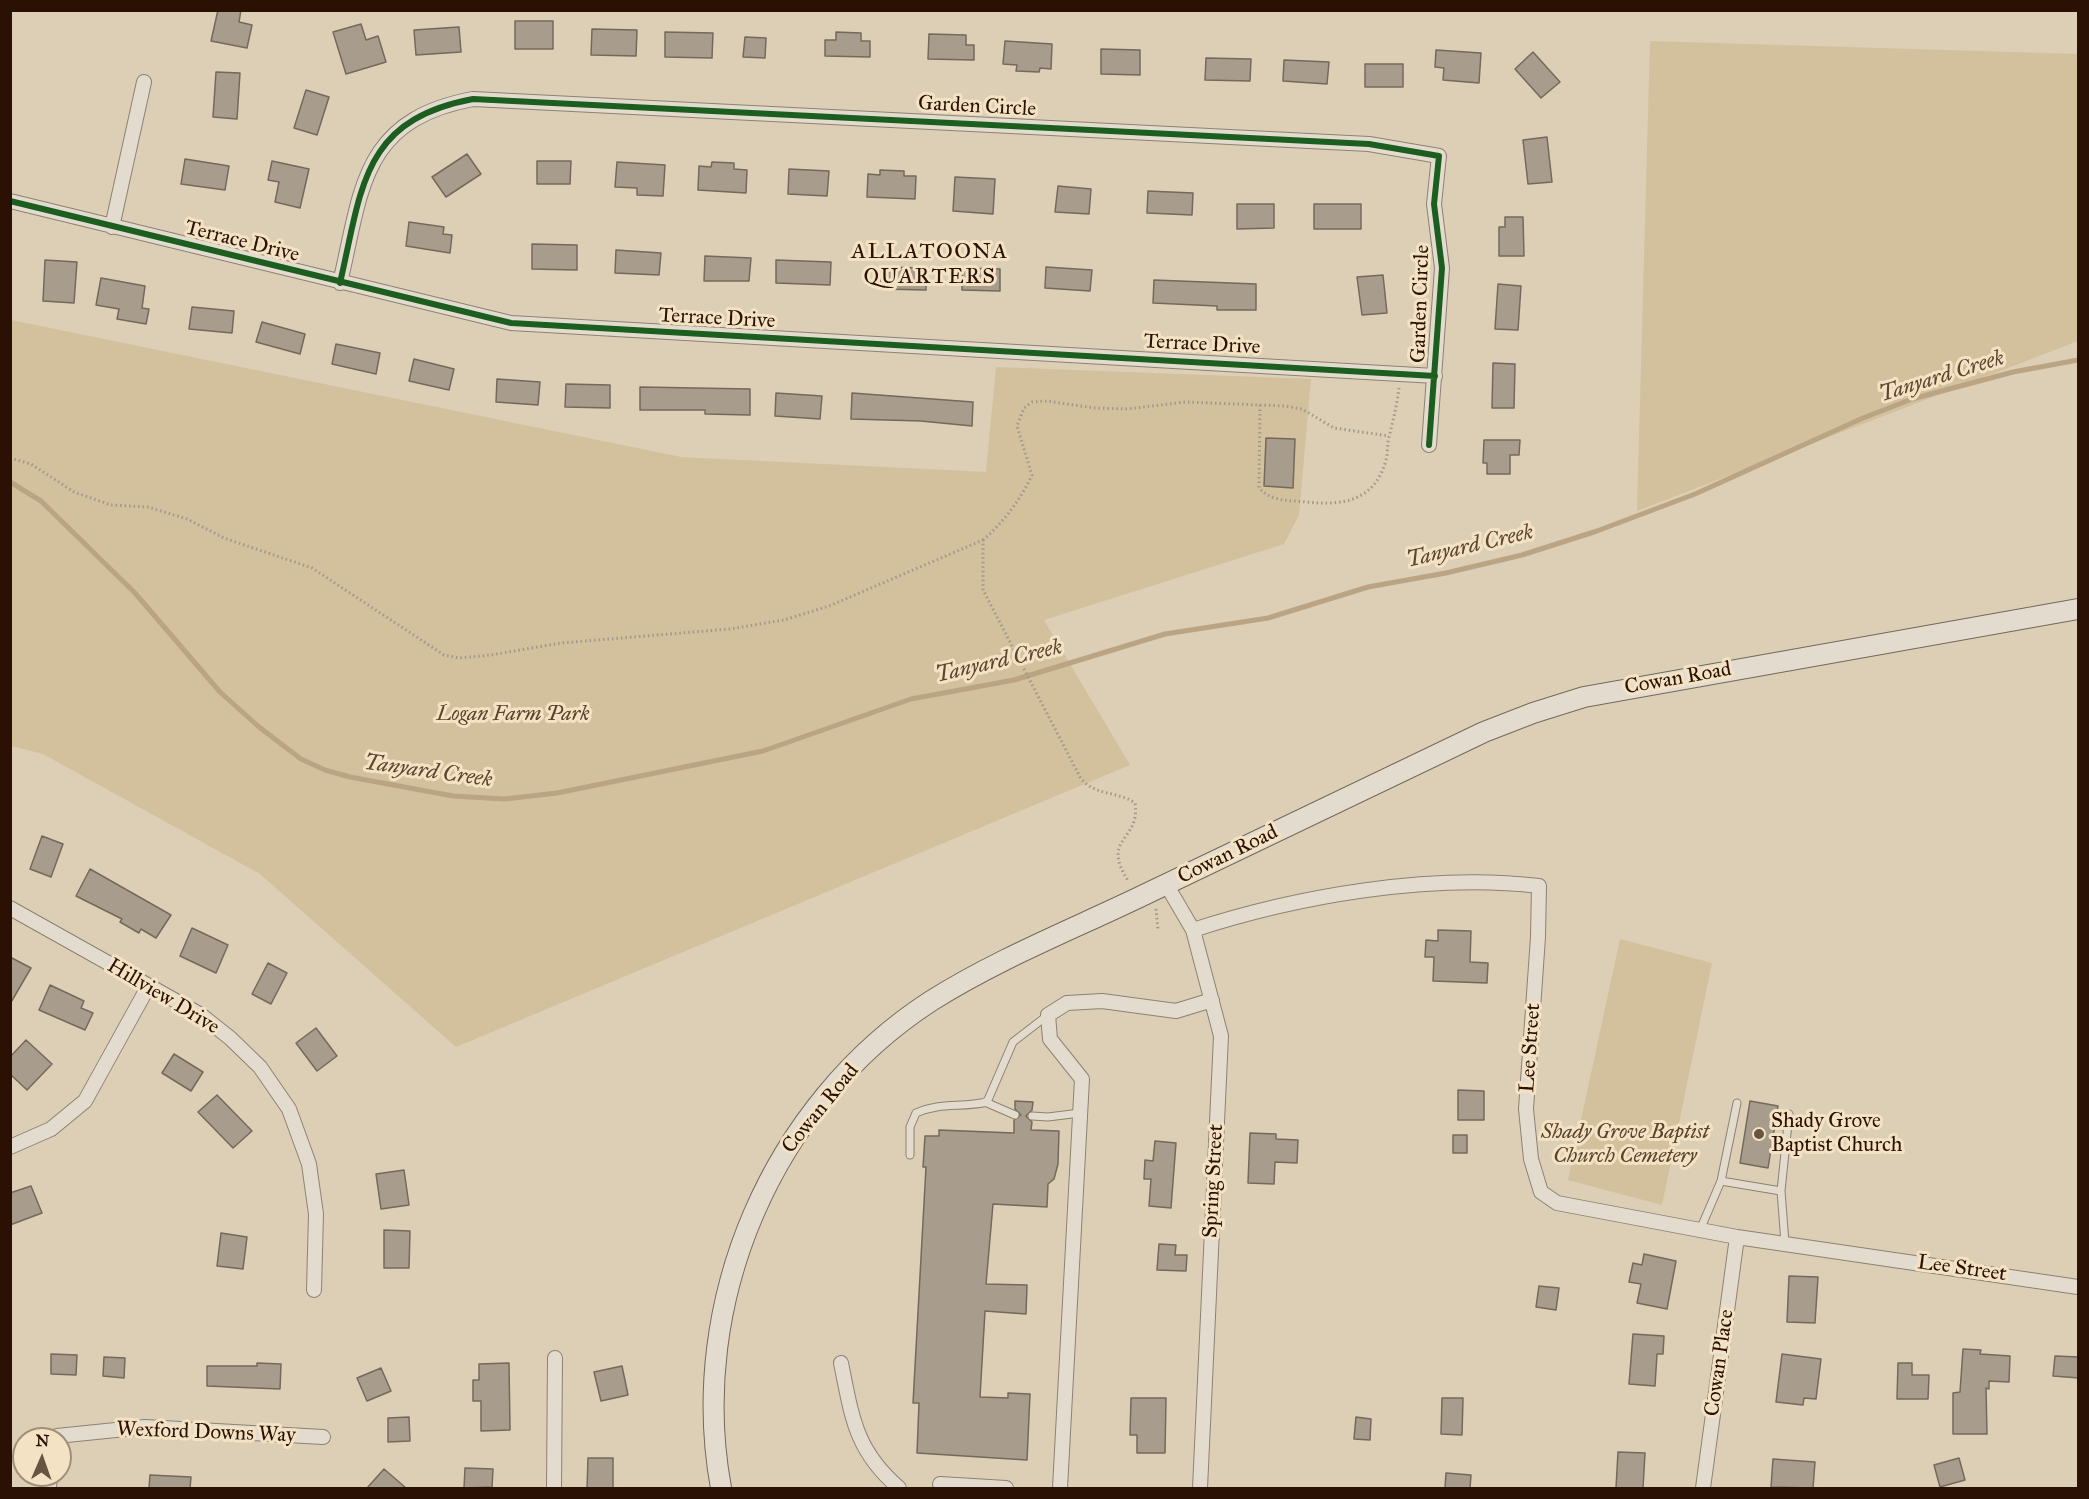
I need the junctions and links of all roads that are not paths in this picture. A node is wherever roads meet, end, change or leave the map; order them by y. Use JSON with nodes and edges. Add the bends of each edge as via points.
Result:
{"nodes":[{"id":1,"x":144,"y":82,"type":"dead end"},
{"id":2,"x":10,"y":201,"type":"edge"},
{"id":3,"x":112,"y":227,"type":"junction"},
{"id":4,"x":340,"y":283,"type":"junction"},
{"id":5,"x":1435,"y":376,"type":"junction"},
{"id":6,"x":1429,"y":445,"type":"dead end"},
{"id":7,"x":2079,"y":609,"type":"edge"},
{"id":8,"x":1157,"y":888,"type":"junction"},
{"id":9,"x":10,"y":908,"type":"edge"},
{"id":10,"x":1193,"y":930,"type":"junction"},
{"id":11,"x":148,"y":987,"type":"junction"},
{"id":12,"x":1212,"y":1000,"type":"junction"},
{"id":13,"x":1048,"y":1015,"type":"junction"},
{"id":14,"x":985,"y":1102,"type":"junction"},
{"id":15,"x":1737,"y":1103,"type":"dead end"},
{"id":16,"x":1080,"y":1113,"type":"junction"},
{"id":17,"x":1790,"y":1114,"type":"dead end"},
{"id":18,"x":1015,"y":1115,"type":"dead end"},
{"id":19,"x":1032,"y":1116,"type":"dead end"},
{"id":20,"x":10,"y":1147,"type":"edge"},
{"id":21,"x":910,"y":1155,"type":"dead end"},
{"id":22,"x":1721,"y":1181,"type":"junction"},
{"id":23,"x":1781,"y":1191,"type":"junction"},
{"id":24,"x":1700,"y":1230,"type":"junction"},
{"id":25,"x":1737,"y":1237,"type":"junction"},
{"id":26,"x":1785,"y":1243,"type":"junction"},
{"id":27,"x":2079,"y":1287,"type":"edge"},
{"id":28,"x":315,"y":1290,"type":"dead end"},
{"id":29,"x":555,"y":1358,"type":"dead end"},
{"id":30,"x":842,"y":1363,"type":"dead end"},
{"id":31,"x":72,"y":1434,"type":"edge"},
{"id":32,"x":323,"y":1437,"type":"dead end"},
{"id":33,"x":940,"y":1484,"type":"dead end"},
{"id":34,"x":554,"y":1488,"type":"edge"},
{"id":35,"x":721,"y":1488,"type":"edge"},
{"id":36,"x":899,"y":1488,"type":"edge"},
{"id":37,"x":1006,"y":1488,"type":"edge"},
{"id":38,"x":1060,"y":1488,"type":"edge"},
{"id":39,"x":1200,"y":1488,"type":"edge"},
{"id":40,"x":1703,"y":1488,"type":"edge"}],
"edges":[{"from":1,"to":3,"type":"street"},
{"from":2,"to":3,"type":"street","name":"Terrace Drive"},
{"from":3,"to":4,"type":"street","name":"Terrace Drive"},
{"from":4,"to":5,"type":"street","name":"Terrace Drive","via":[[511,323],[551,327]]},
{"from":4,"to":5,"type":"street","name":"Garden Circle","via":[[364,181],[375,155],[408,121],[449,103],[473,99],[1369,144],[1438,156],[1434,204],[1442,268]]},
{"from":5,"to":6,"type":"street","name":"Garden Circle"},
{"from":7,"to":8,"type":"main road","name":"Cowan Road","via":[[1584,697],[1484,732]]},
{"from":8,"to":10,"type":"street","name":"Spring Street"},
{"from":8,"to":35,"type":"main road","name":"Cowan Road","via":[[932,1001],[886,1035],[811,1114],[763,1192],[747,1228],[725,1302],[717,1338],[713,1424]]},
{"from":9,"to":11,"type":"street","name":"Hillview Drive"},
{"from":10,"to":12,"type":"street","name":"Spring Street"},
{"from":10,"to":24,"type":"street","name":"Lee Street","via":[[1235,916],[1335,894],[1461,882],[1539,886],[1526,1109],[1530,1159],[1541,1191],[1557,1203]]},
{"from":11,"to":20,"type":"street","via":[[85,1101],[51,1129]]},
{"from":11,"to":28,"type":"street","name":"Hillview Drive","via":[[201,1015],[230,1038],[260,1067],[289,1109],[313,1187]]},
{"from":12,"to":13,"type":"street","via":[[1176,1011],[1102,1001],[1067,1003]]},
{"from":12,"to":39,"type":"street","name":"Spring Street","via":[[1221,1036]]},
{"from":13,"to":14,"type":"lane","via":[[1013,1042]]},
{"from":13,"to":16,"type":"street","via":[[1050,1039],[1082,1078]]},
{"from":14,"to":18,"type":"lane"},
{"from":14,"to":21,"type":"lane","via":[[969,1106],[933,1105],[916,1113],[910,1127]]},
{"from":15,"to":22,"type":"lane"},
{"from":16,"to":19,"type":"lane"},
{"from":16,"to":38,"type":"street"},
{"from":17,"to":23,"type":"lane"},
{"from":22,"to":23,"type":"lane"},
{"from":22,"to":24,"type":"lane"},
{"from":23,"to":26,"type":"lane"},
{"from":24,"to":25,"type":"street","name":"Lee Street"},
{"from":25,"to":26,"type":"street","name":"Lee Street"},
{"from":25,"to":40,"type":"street","name":"Cowan Place"},
{"from":26,"to":27,"type":"street","name":"Lee Street"},
{"from":29,"to":34,"type":"street"},
{"from":30,"to":36,"type":"street","via":[[852,1416],[865,1452]]},
{"from":31,"to":32,"type":"street","name":"Wexford Downs Way","via":[[145,1427]]},
{"from":33,"to":37,"type":"street"}]}
